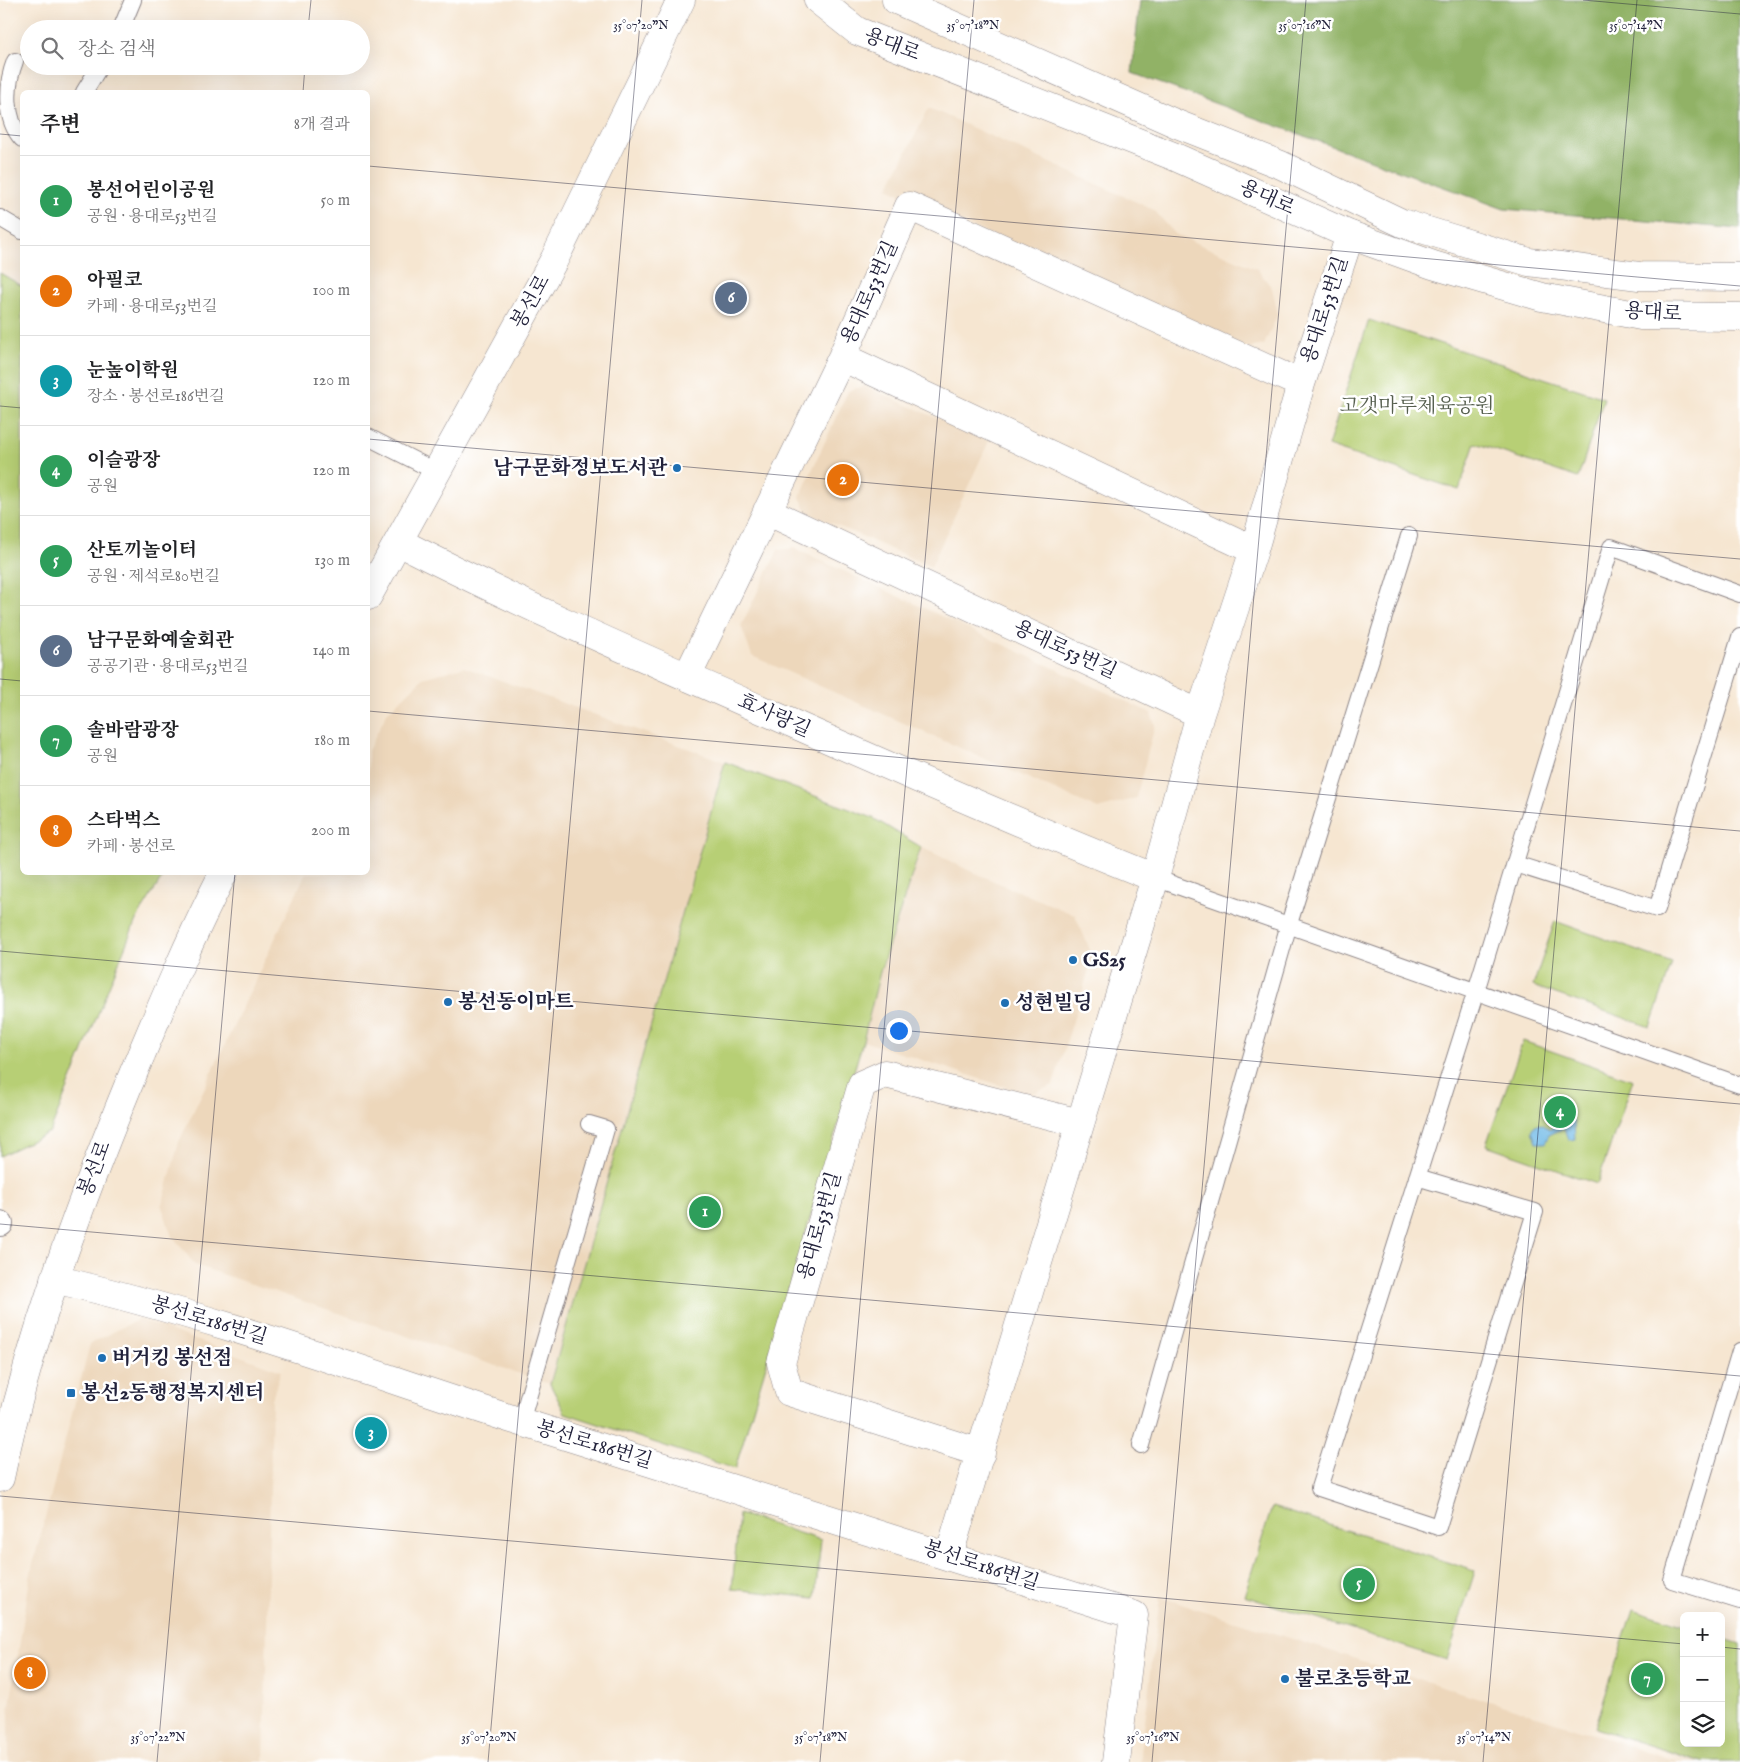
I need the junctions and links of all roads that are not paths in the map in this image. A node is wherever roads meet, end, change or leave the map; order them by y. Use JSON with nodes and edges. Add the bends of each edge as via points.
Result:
{"nodes":[{"id":1,"x":133,"y":0,"type":"edge"},
{"id":2,"x":681,"y":0,"type":"edge"},
{"id":3,"x":818,"y":0,"type":"edge"},
{"id":4,"x":896,"y":0,"type":"edge"},
{"id":5,"x":125,"y":20,"type":"edge"},
{"id":6,"x":15,"y":61,"type":"dead end"},
{"id":7,"x":94,"y":75,"type":"edge"},
{"id":8,"x":85,"y":90,"type":"edge"},
{"id":9,"x":20,"y":137,"type":"edge"},
{"id":10,"x":0,"y":218,"type":"edge"},
{"id":11,"x":20,"y":231,"type":"edge"},
{"id":12,"x":1350,"y":235,"type":"junction"},
{"id":13,"x":1740,"y":278,"type":"edge"},
{"id":14,"x":1740,"y":317,"type":"edge"},
{"id":15,"x":842,"y":357,"type":"junction"},
{"id":16,"x":1302,"y":384,"type":"junction"},
{"id":17,"x":370,"y":438,"type":"edge"},
{"id":18,"x":437,"y":472,"type":"junction"},
{"id":19,"x":767,"y":511,"type":"junction"},
{"id":20,"x":1409,"y":536,"type":"dead end"},
{"id":21,"x":399,"y":542,"type":"junction"},
{"id":22,"x":1254,"y":550,"type":"junction"},
{"id":23,"x":370,"y":593,"type":"edge"},
{"id":24,"x":1740,"y":594,"type":"edge"},
{"id":25,"x":1740,"y":637,"type":"edge"},
{"id":26,"x":687,"y":677,"type":"junction"},
{"id":27,"x":1200,"y":714,"type":"junction"},
{"id":28,"x":1515,"y":864,"type":"junction"},
{"id":29,"x":222,"y":875,"type":"edge"},
{"id":30,"x":1155,"y":878,"type":"junction"},
{"id":31,"x":1289,"y":924,"type":"junction"},
{"id":32,"x":1476,"y":991,"type":"junction"},
{"id":33,"x":1740,"y":1085,"type":"edge"},
{"id":34,"x":1080,"y":1123,"type":"junction"},
{"id":35,"x":589,"y":1124,"type":"dead end"},
{"id":36,"x":1417,"y":1178,"type":"junction"},
{"id":37,"x":54,"y":1279,"type":"junction"},
{"id":38,"x":1740,"y":1351,"type":"edge"},
{"id":39,"x":521,"y":1422,"type":"junction"},
{"id":40,"x":1141,"y":1445,"type":"dead end"},
{"id":41,"x":981,"y":1453,"type":"junction"},
{"id":42,"x":0,"y":1478,"type":"edge"},
{"id":43,"x":950,"y":1555,"type":"junction"},
{"id":44,"x":1740,"y":1601,"type":"edge"},
{"id":45,"x":1116,"y":1762,"type":"edge"}],
"edges":[{"from":1,"to":5,"type":"lane"},
{"from":2,"to":18,"type":"street","name":"봉선로","via":[[554,260]]},
{"from":3,"to":12,"type":"street","name":"용대로","via":[[857,31],[1173,156]]},
{"from":4,"to":13,"type":"street","name":"용대로","via":[[1177,124],[1281,166],[1402,223],[1529,262],[1639,276]]},
{"from":6,"to":9,"type":"lane","via":[[8,101]]},
{"from":7,"to":8,"type":"lane"},
{"from":10,"to":11,"type":"lane"},
{"from":12,"to":14,"type":"street","name":"용대로","via":[[1542,297],[1640,316]]},
{"from":12,"to":16,"type":"street","name":"용대로53번길"},
{"from":15,"to":16,"type":"street","name":"용대로53번길","via":[[909,206]]},
{"from":15,"to":19,"type":"street"},
{"from":15,"to":22,"type":"street","name":"용대로53번길"},
{"from":16,"to":22,"type":"street","name":"용대로53번길"},
{"from":17,"to":18,"type":"lane"},
{"from":18,"to":21,"type":"street","name":"봉선로"},
{"from":19,"to":26,"type":"street"},
{"from":19,"to":27,"type":"street","name":"용대로53번길"},
{"from":20,"to":31,"type":"lane"},
{"from":21,"to":23,"type":"street","name":"봉선로"},
{"from":21,"to":26,"type":"street","name":"효사랑길","via":[[461,574]]},
{"from":22,"to":27,"type":"street","name":"용대로53번길"},
{"from":24,"to":28,"type":"lane","via":[[1611,548]]},
{"from":25,"to":28,"type":"lane","via":[[1657,908]]},
{"from":26,"to":30,"type":"street","name":"효사랑길","via":[[999,816]]},
{"from":27,"to":30,"type":"street","name":"용대로53번길"},
{"from":28,"to":32,"type":"lane"},
{"from":29,"to":37,"type":"street","name":"봉선로","via":[[190,938],[152,1028],[94,1169]]},
{"from":30,"to":31,"type":"lane"},
{"from":30,"to":34,"type":"street","name":"용대로53번길"},
{"from":31,"to":32,"type":"lane"},
{"from":31,"to":40,"type":"lane"},
{"from":32,"to":33,"type":"lane"},
{"from":32,"to":36,"type":"lane"},
{"from":34,"to":41,"type":"street","name":"용대로53번길"},
{"from":34,"to":41,"type":"street","name":"용대로53번길","via":[[885,1074],[862,1084],[781,1363],[789,1392]]},
{"from":35,"to":39,"type":"lane","via":[[606,1128]]},
{"from":36,"to":36,"type":"lane","via":[[1319,1488],[1438,1527],[1535,1212]]},
{"from":37,"to":39,"type":"street","name":"봉선로186번길","via":[[117,1294],[288,1345]]},
{"from":37,"to":42,"type":"street","name":"봉선로"},
{"from":38,"to":44,"type":"lane","via":[[1672,1580]]},
{"from":39,"to":43,"type":"street","name":"봉선로186번길"},
{"from":41,"to":43,"type":"street","name":"용대로53번길"},
{"from":43,"to":45,"type":"street","name":"봉선로186번길","via":[[1134,1615]]}]}
